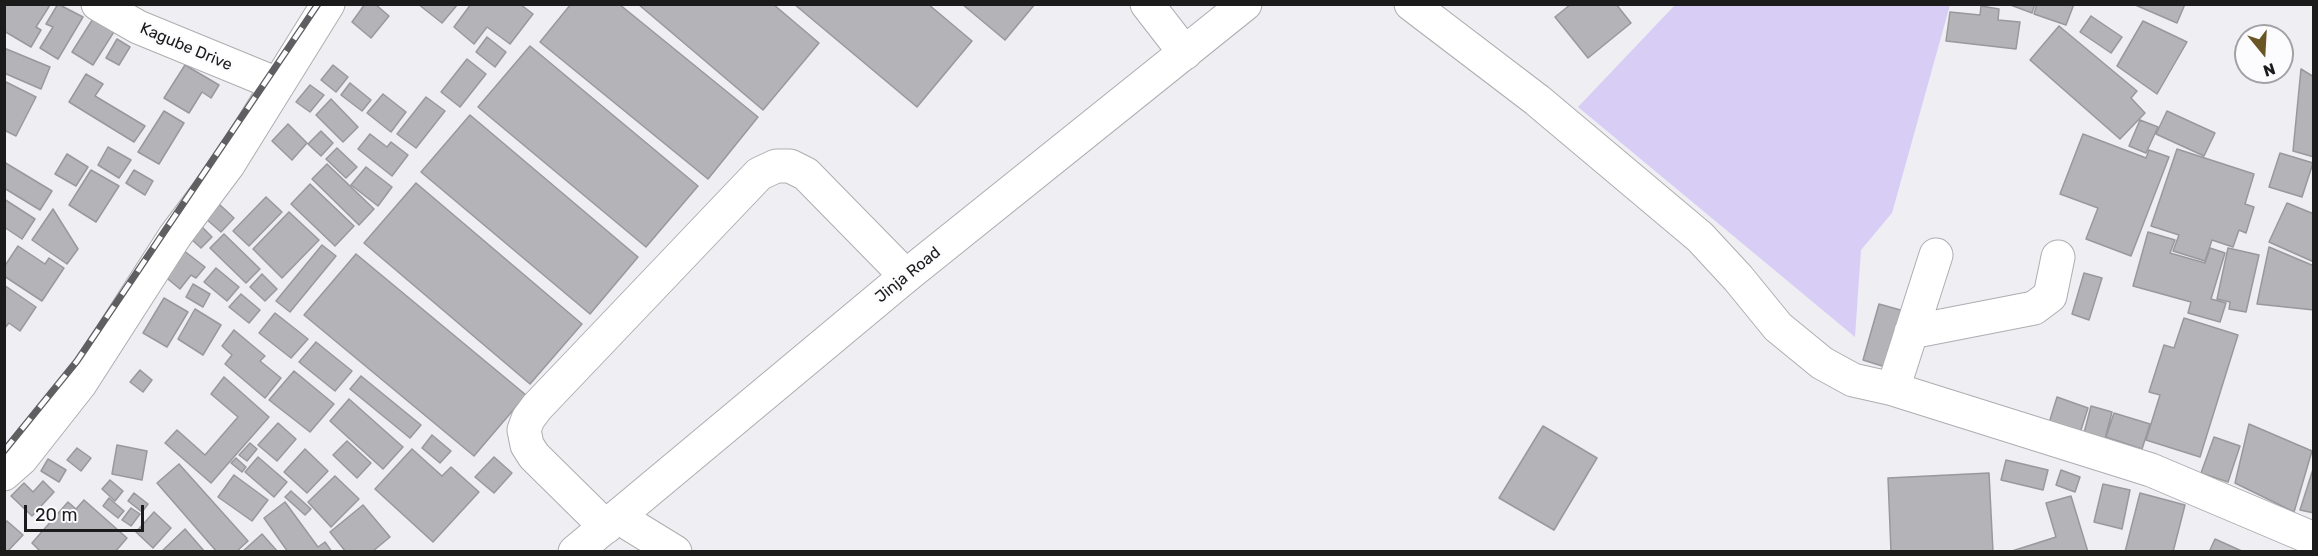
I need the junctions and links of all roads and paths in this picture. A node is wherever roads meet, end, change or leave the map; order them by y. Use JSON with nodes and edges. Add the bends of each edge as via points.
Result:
{"nodes":[{"id":1,"x":98,"y":4,"type":"edge"},
{"id":2,"x":328,"y":4,"type":"edge"},
{"id":3,"x":1147,"y":4,"type":"edge"},
{"id":4,"x":1245,"y":4,"type":"edge"},
{"id":5,"x":1412,"y":4,"type":"edge"},
{"id":6,"x":1185,"y":52,"type":"junction"},
{"id":7,"x":277,"y":84,"type":"junction"},
{"id":8,"x":1935,"y":255,"type":"dead end"},
{"id":9,"x":2058,"y":257,"type":"dead end"},
{"id":10,"x":906,"y":276,"type":"junction"},
{"id":11,"x":1911,"y":332,"type":"junction"},
{"id":12,"x":1893,"y":389,"type":"junction"},
{"id":13,"x":4,"y":474,"type":"edge"},
{"id":14,"x":612,"y":522,"type":"junction"},
{"id":15,"x":2313,"y":539,"type":"edge"},
{"id":16,"x":575,"y":552,"type":"edge"},
{"id":17,"x":675,"y":552,"type":"edge"}],
"edges":[{"from":1,"to":7,"type":"main road","name":"Kagube Drive","via":[[138,27]]},
{"from":2,"to":7,"type":"main road"},
{"from":3,"to":6,"type":"main road"},
{"from":4,"to":6,"type":"main road","name":"Jinja Road"},
{"from":5,"to":12,"type":"main road","via":[[1537,100],[1700,237],[1778,327],[1822,363],[1853,380]]},
{"from":6,"to":10,"type":"main road","name":"Jinja Road"},
{"from":7,"to":13,"type":"main road","via":[[228,165],[175,236],[80,384],[21,459]]},
{"from":8,"to":11,"type":"main road"},
{"from":9,"to":11,"type":"main road","via":[[2050,296],[2034,308]]},
{"from":10,"to":14,"type":"main road","name":"Jinja Road"},
{"from":10,"to":14,"type":"main road","via":[[806,174],[790,166],[776,166],[759,174],[528,419],[524,430],[534,456]]},
{"from":11,"to":12,"type":"main road"},
{"from":12,"to":15,"type":"main road","via":[[2151,470]]},
{"from":14,"to":16,"type":"main road","name":"Jinja Road"},
{"from":14,"to":17,"type":"main road"}]}
